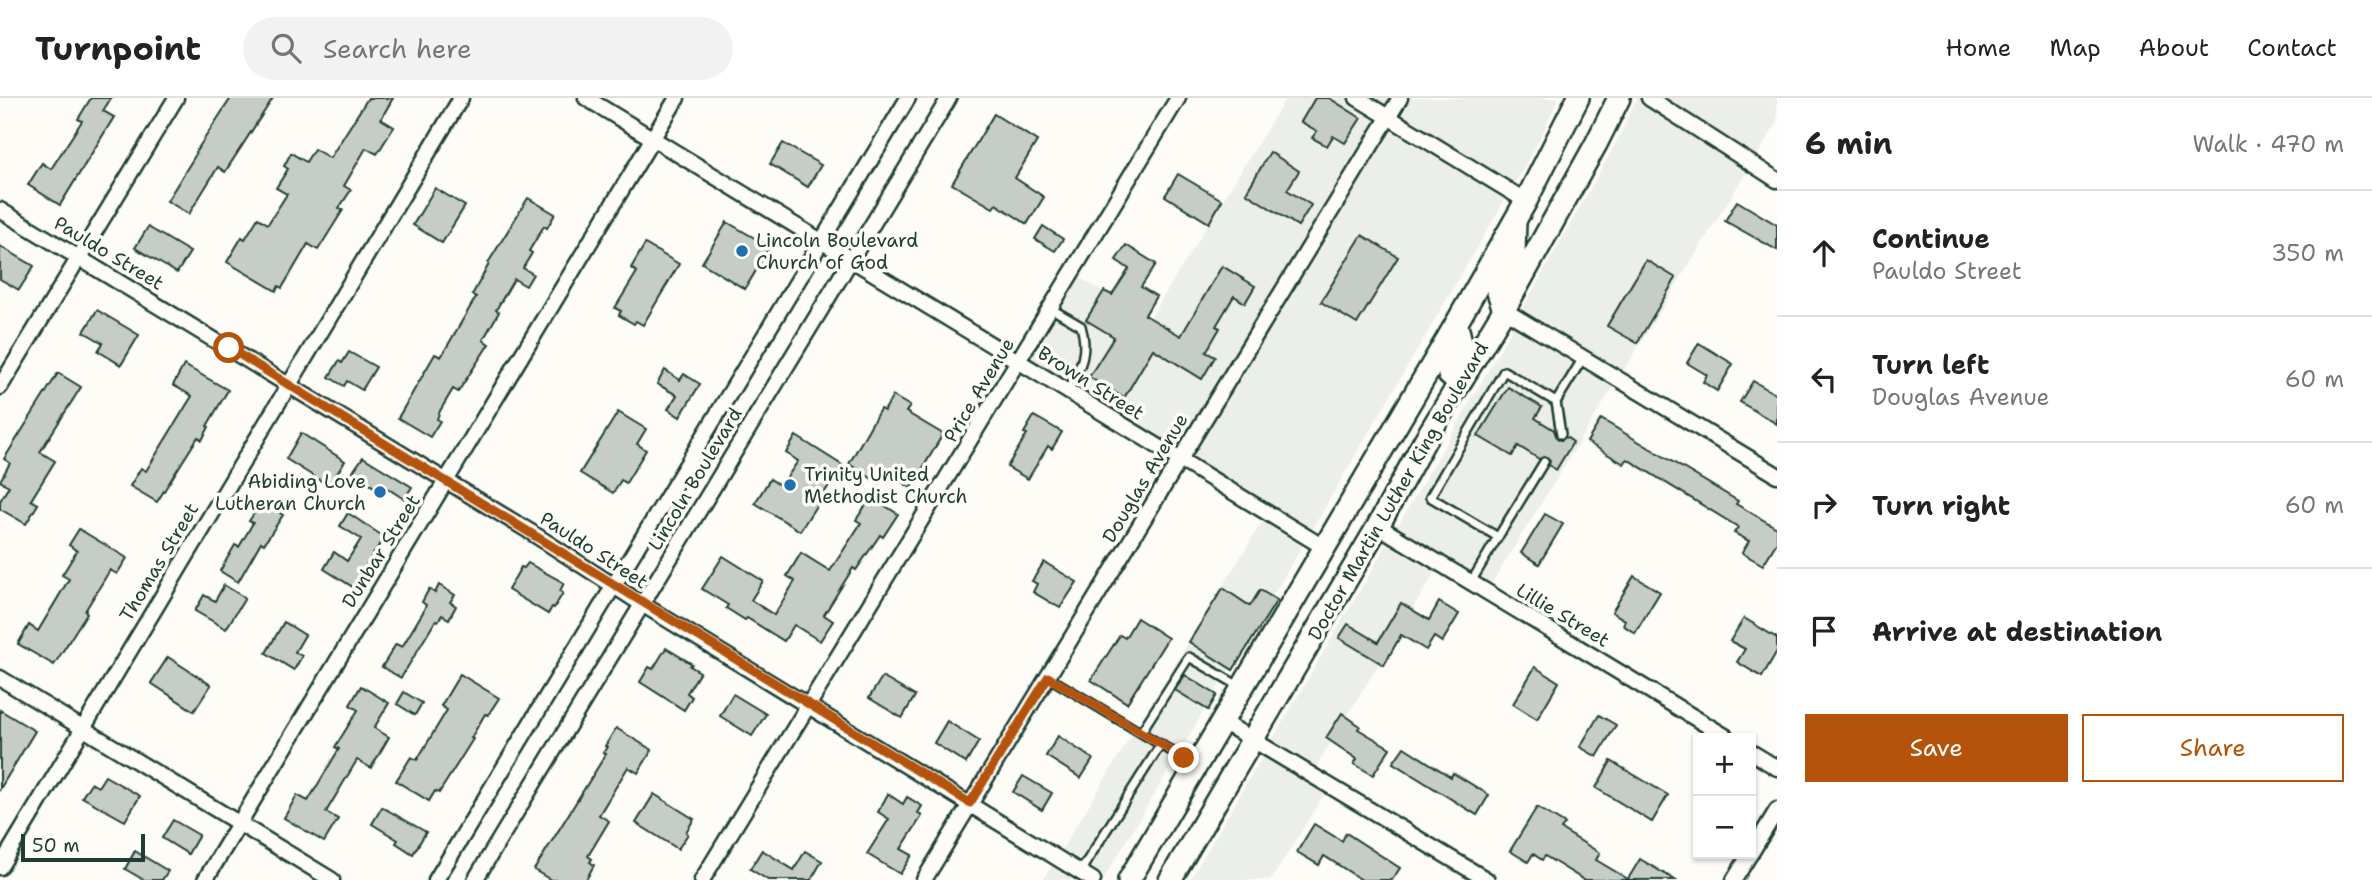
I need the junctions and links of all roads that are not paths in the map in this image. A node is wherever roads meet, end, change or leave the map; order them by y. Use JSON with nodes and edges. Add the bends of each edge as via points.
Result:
{"nodes":[{"id":1,"x":176,"y":98,"type":"edge"},
{"id":2,"x":461,"y":98,"type":"edge"},
{"id":3,"x":586,"y":98,"type":"edge"},
{"id":4,"x":677,"y":98,"type":"edge"},
{"id":5,"x":908,"y":98,"type":"edge"},
{"id":6,"x":949,"y":98,"type":"edge"},
{"id":7,"x":1178,"y":98,"type":"edge"},
{"id":8,"x":1357,"y":98,"type":"edge"},
{"id":9,"x":1400,"y":98,"type":"edge"},
{"id":10,"x":1578,"y":98,"type":"edge"},
{"id":11,"x":1619,"y":98,"type":"edge"},
{"id":12,"x":1649,"y":98,"type":"edge"},
{"id":13,"x":1389,"y":117,"type":"junction"},
{"id":14,"x":653,"y":138,"type":"junction"},
{"id":15,"x":1777,"y":180,"type":"edge"},
{"id":16,"x":1526,"y":201,"type":"junction"},
{"id":17,"x":0,"y":210,"type":"edge"},
{"id":18,"x":1515,"y":220,"type":"junction"},
{"id":19,"x":822,"y":240,"type":"junction"},
{"id":20,"x":78,"y":256,"type":"junction"},
{"id":21,"x":852,"y":259,"type":"junction"},
{"id":22,"x":1050,"y":308,"type":"junction"},
{"id":23,"x":1504,"y":310,"type":"junction"},
{"id":24,"x":1456,"y":324,"type":"junction"},
{"id":25,"x":1583,"y":358,"type":"junction"},
{"id":26,"x":1018,"y":362,"type":"junction"},
{"id":27,"x":288,"y":385,"type":"junction"},
{"id":28,"x":0,"y":387,"type":"edge"},
{"id":29,"x":1067,"y":392,"type":"junction"},
{"id":30,"x":1556,"y":402,"type":"junction"},
{"id":31,"x":1561,"y":434,"type":"dead end"},
{"id":32,"x":1425,"y":440,"type":"junction"},
{"id":33,"x":1178,"y":460,"type":"junction"},
{"id":34,"x":1544,"y":462,"type":"dead end"},
{"id":35,"x":1777,"y":475,"type":"edge"},
{"id":36,"x":447,"y":481,"type":"junction"},
{"id":37,"x":1378,"y":526,"type":"junction"},
{"id":38,"x":1498,"y":537,"type":"junction"},
{"id":39,"x":1325,"y":548,"type":"junction"},
{"id":40,"x":1471,"y":582,"type":"junction"},
{"id":41,"x":614,"y":586,"type":"junction"},
{"id":42,"x":642,"y":604,"type":"junction"},
{"id":43,"x":1048,"y":677,"type":"junction"},
{"id":44,"x":0,"y":678,"type":"edge"},
{"id":45,"x":1243,"y":688,"type":"junction"},
{"id":46,"x":808,"y":705,"type":"junction"},
{"id":47,"x":1223,"y":722,"type":"junction"},
{"id":48,"x":84,"y":728,"type":"junction"},
{"id":49,"x":1141,"y":732,"type":"junction"},
{"id":50,"x":1720,"y":733,"type":"edge"},
{"id":51,"x":1253,"y":740,"type":"junction"},
{"id":52,"x":1161,"y":744,"type":"junction"},
{"id":53,"x":1756,"y":755,"type":"edge"},
{"id":54,"x":1197,"y":766,"type":"junction"},
{"id":55,"x":1777,"y":768,"type":"edge"},
{"id":56,"x":970,"y":803,"type":"junction"},
{"id":57,"x":1777,"y":810,"type":"edge"},
{"id":58,"x":239,"y":823,"type":"junction"},
{"id":59,"x":1756,"y":845,"type":"edge"},
{"id":60,"x":1747,"y":859,"type":"edge"},
{"id":61,"x":0,"y":867,"type":"edge"},
{"id":62,"x":1080,"y":872,"type":"junction"},
{"id":63,"x":205,"y":880,"type":"edge"},
{"id":64,"x":332,"y":880,"type":"edge"},
{"id":65,"x":436,"y":880,"type":"edge"},
{"id":66,"x":475,"y":880,"type":"edge"},
{"id":67,"x":702,"y":880,"type":"edge"},
{"id":68,"x":924,"y":880,"type":"edge"},
{"id":69,"x":1093,"y":880,"type":"edge"},
{"id":70,"x":1129,"y":880,"type":"edge"},
{"id":71,"x":1170,"y":880,"type":"edge"},
{"id":72,"x":1488,"y":880,"type":"edge"},
{"id":73,"x":1734,"y":880,"type":"edge"}],
"edges":[{"from":1,"to":20,"type":"street"},
{"from":2,"to":27,"type":"street","name":"Thomas Street"},
{"from":3,"to":14,"type":"street","name":"Brown Street"},
{"from":4,"to":14,"type":"street","name":"Dunbar Street"},
{"from":5,"to":19,"type":"street","name":"Lincoln Boulevard"},
{"from":6,"to":21,"type":"street","name":"Lincoln Boulevard"},
{"from":7,"to":22,"type":"street","name":"Price Avenue"},
{"from":8,"to":13,"type":"street"},
{"from":9,"to":13,"type":"street","name":"Douglas Avenue"},
{"from":10,"to":16,"type":"main road","name":"Doctor Martin Luther King Boulevard"},
{"from":11,"to":23,"type":"main road","name":"Doctor Martin Luther King Boulevard"},
{"from":12,"to":15,"type":"street"},
{"from":13,"to":16,"type":"street"},
{"from":13,"to":33,"type":"street","name":"Douglas Avenue"},
{"from":14,"to":19,"type":"street","name":"Brown Street"},
{"from":14,"to":36,"type":"street","name":"Dunbar Street"},
{"from":16,"to":18,"type":"main road","name":"Doctor Martin Luther King Boulevard"},
{"from":17,"to":20,"type":"street","name":"Pauldo Street"},
{"from":18,"to":23,"type":"main road","via":[[1514,253],[1497,289]]},
{"from":18,"to":24,"type":"main road","name":"Doctor Martin Luther King Boulevard"},
{"from":19,"to":21,"type":"street","name":"Brown Street"},
{"from":19,"to":41,"type":"street","name":"Lincoln Boulevard"},
{"from":20,"to":27,"type":"street","name":"Pauldo Street"},
{"from":20,"to":28,"type":"street"},
{"from":21,"to":26,"type":"street","name":"Brown Street"},
{"from":21,"to":42,"type":"street","name":"Lincoln Boulevard"},
{"from":22,"to":26,"type":"street","name":"Price Avenue"},
{"from":22,"to":29,"type":"lane","via":[[1081,326],[1086,342]]},
{"from":23,"to":25,"type":"street"},
{"from":23,"to":32,"type":"main road","name":"Doctor Martin Luther King Boulevard"},
{"from":24,"to":32,"type":"main road","via":[[1462,351],[1424,421]]},
{"from":24,"to":39,"type":"main road","name":"Doctor Martin Luther King Boulevard"},
{"from":25,"to":30,"type":"lane"},
{"from":25,"to":35,"type":"street"},
{"from":26,"to":29,"type":"street","name":"Brown Street"},
{"from":26,"to":46,"type":"street","name":"Price Avenue"},
{"from":27,"to":36,"type":"street","name":"Pauldo Street"},
{"from":27,"to":48,"type":"street","name":"Thomas Street"},
{"from":29,"to":33,"type":"street","name":"Brown Street"},
{"from":30,"to":31,"type":"lane"},
{"from":30,"to":38,"type":"lane","via":[[1504,371],[1430,496]]},
{"from":32,"to":37,"type":"main road","name":"Doctor Martin Luther King Boulevard"},
{"from":33,"to":39,"type":"street","name":"Brown Street"},
{"from":33,"to":43,"type":"street","name":"Douglas Avenue"},
{"from":34,"to":38,"type":"lane"},
{"from":36,"to":41,"type":"street","name":"Pauldo Street"},
{"from":36,"to":58,"type":"street","name":"Dunbar Street"},
{"from":37,"to":40,"type":"street","name":"Lillie Street"},
{"from":37,"to":51,"type":"main road","name":"Doctor Martin Luther King Boulevard"},
{"from":38,"to":40,"type":"lane"},
{"from":39,"to":45,"type":"main road","name":"Doctor Martin Luther King Boulevard"},
{"from":40,"to":50,"type":"street","name":"Lillie Street"},
{"from":41,"to":42,"type":"street","name":"Pauldo Street"},
{"from":41,"to":65,"type":"street","name":"Lincoln Boulevard"},
{"from":42,"to":46,"type":"street","name":"Pauldo Street"},
{"from":42,"to":66,"type":"street","name":"Lincoln Boulevard"},
{"from":43,"to":49,"type":"lane"},
{"from":43,"to":56,"type":"street","name":"Douglas Avenue"},
{"from":44,"to":48,"type":"street"},
{"from":45,"to":47,"type":"main road","name":"Doctor Martin Luther King Boulevard"},
{"from":45,"to":49,"type":"lane","via":[[1189,657]]},
{"from":46,"to":56,"type":"street","name":"Pauldo Street"},
{"from":46,"to":67,"type":"street","name":"Price Avenue"},
{"from":47,"to":51,"type":"street"},
{"from":47,"to":54,"type":"main road","name":"Doctor Martin Luther King Boulevard"},
{"from":48,"to":58,"type":"street"},
{"from":48,"to":61,"type":"street","name":"Thomas Street"},
{"from":49,"to":52,"type":"lane"},
{"from":51,"to":71,"type":"main road","name":"Doctor Martin Luther King Boulevard"},
{"from":51,"to":72,"type":"street"},
{"from":52,"to":54,"type":"lane"},
{"from":52,"to":62,"type":"lane"},
{"from":53,"to":55,"type":"street"},
{"from":54,"to":70,"type":"main road","name":"Doctor Martin Luther King Boulevard"},
{"from":56,"to":62,"type":"street","name":"Pauldo Street"},
{"from":56,"to":68,"type":"street","name":"Douglas Avenue"},
{"from":57,"to":59,"type":"street"},
{"from":58,"to":63,"type":"street","name":"Dunbar Street"},
{"from":58,"to":64,"type":"street"},
{"from":60,"to":73,"type":"street"},
{"from":62,"to":69,"type":"street","name":"Pauldo Street"}]}
